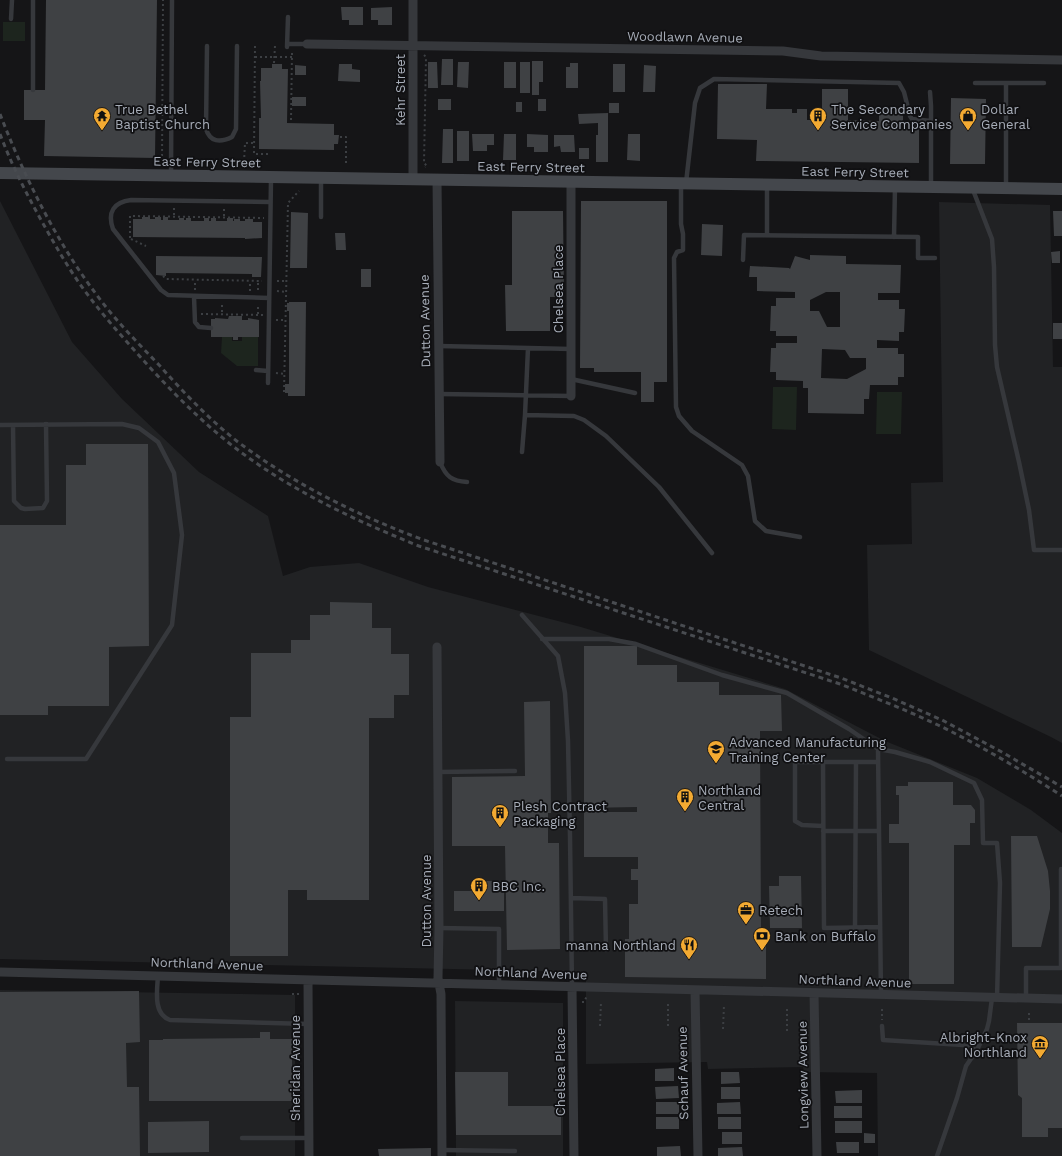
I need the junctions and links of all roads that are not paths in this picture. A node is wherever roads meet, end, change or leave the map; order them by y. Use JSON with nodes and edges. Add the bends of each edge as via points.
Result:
{"nodes":[{"id":1,"x":12,"y":0,"type":"edge"},
{"id":2,"x":33,"y":0,"type":"edge"},
{"id":3,"x":172,"y":0,"type":"edge"},
{"id":4,"x":413,"y":0,"type":"edge"},
{"id":5,"x":288,"y":17,"type":"dead end"},
{"id":6,"x":11,"y":19,"type":"dead end"},
{"id":7,"x":307,"y":44,"type":"joint"},
{"id":8,"x":207,"y":46,"type":"dead end"},
{"id":9,"x":237,"y":46,"type":"dead end"},
{"id":10,"x":413,"y":46,"type":"junction"},
{"id":11,"x":1062,"y":60,"type":"edge"},
{"id":12,"x":1006,"y":83,"type":"junction"},
{"id":13,"x":1044,"y":83,"type":"dead end"},
{"id":14,"x":975,"y":84,"type":"dead end"},
{"id":15,"x":32,"y":90,"type":"dead end"},
{"id":16,"x":930,"y":92,"type":"dead end"},
{"id":17,"x":931,"y":121,"type":"junction"},
{"id":18,"x":0,"y":173,"type":"edge"},
{"id":19,"x":171,"y":175,"type":"junction"},
{"id":20,"x":271,"y":177,"type":"junction"},
{"id":21,"x":322,"y":178,"type":"junction"},
{"id":22,"x":413,"y":179,"type":"junction"},
{"id":23,"x":437,"y":179,"type":"junction"},
{"id":24,"x":571,"y":181,"type":"junction"},
{"id":25,"x":684,"y":183,"type":"junction"},
{"id":26,"x":767,"y":185,"type":"junction"},
{"id":27,"x":895,"y":187,"type":"junction"},
{"id":28,"x":931,"y":187,"type":"junction"},
{"id":29,"x":972,"y":187,"type":"junction"},
{"id":30,"x":1006,"y":188,"type":"junction"},
{"id":31,"x":1062,"y":189,"type":"edge"},
{"id":32,"x":270,"y":202,"type":"junction"},
{"id":33,"x":321,"y":217,"type":"dead end"},
{"id":34,"x":767,"y":235,"type":"junction"},
{"id":35,"x":894,"y":237,"type":"junction"},
{"id":36,"x":935,"y":258,"type":"dead end"},
{"id":37,"x":744,"y":260,"type":"dead end"},
{"id":38,"x":194,"y":297,"type":"junction"},
{"id":39,"x":269,"y":298,"type":"junction"},
{"id":40,"x":211,"y":328,"type":"dead end"},
{"id":41,"x":438,"y":346,"type":"junction"},
{"id":42,"x":528,"y":348,"type":"junction"},
{"id":43,"x":571,"y":348,"type":"junction"},
{"id":44,"x":256,"y":370,"type":"dead end"},
{"id":45,"x":268,"y":370,"type":"junction"},
{"id":46,"x":571,"y":379,"type":"junction"},
{"id":47,"x":268,"y":383,"type":"dead end"},
{"id":48,"x":635,"y":393,"type":"dead end"},
{"id":49,"x":439,"y":394,"type":"junction"},
{"id":50,"x":526,"y":396,"type":"junction"},
{"id":51,"x":571,"y":396,"type":"joint"},
{"id":52,"x":525,"y":415,"type":"junction"},
{"id":53,"x":46,"y":424,"type":"junction"},
{"id":54,"x":0,"y":425,"type":"edge"},
{"id":55,"x":13,"y":425,"type":"junction"},
{"id":56,"x":522,"y":452,"type":"dead end"},
{"id":57,"x":440,"y":462,"type":"joint"},
{"id":58,"x":467,"y":482,"type":"dead end"},
{"id":59,"x":800,"y":537,"type":"dead end"},
{"id":60,"x":1062,"y":550,"type":"edge"},
{"id":61,"x":712,"y":553,"type":"dead end"},
{"id":62,"x":522,"y":615,"type":"dead end"},
{"id":63,"x":542,"y":638,"type":"junction"},
{"id":64,"x":437,"y":647,"type":"dead end"},
{"id":65,"x":878,"y":749,"type":"junction"},
{"id":66,"x":7,"y":759,"type":"dead end"},
{"id":67,"x":823,"y":762,"type":"junction"},
{"id":68,"x":856,"y":762,"type":"junction"},
{"id":69,"x":878,"y":762,"type":"junction"},
{"id":70,"x":515,"y":771,"type":"dead end"},
{"id":71,"x":438,"y":772,"type":"junction"},
{"id":72,"x":823,"y":829,"type":"junction"},
{"id":73,"x":855,"y":831,"type":"junction"},
{"id":74,"x":879,"y":831,"type":"junction"},
{"id":75,"x":1061,"y":869,"type":"dead end"},
{"id":76,"x":571,"y":898,"type":"junction"},
{"id":77,"x":880,"y":927,"type":"junction"},
{"id":78,"x":439,"y":928,"type":"junction"},
{"id":79,"x":855,"y":928,"type":"junction"},
{"id":80,"x":606,"y":950,"type":"dead end"},
{"id":81,"x":0,"y":972,"type":"edge"},
{"id":82,"x":158,"y":976,"type":"junction"},
{"id":83,"x":308,"y":980,"type":"junction"},
{"id":84,"x":439,"y":983,"type":"junction"},
{"id":85,"x":500,"y":985,"type":"junction"},
{"id":86,"x":572,"y":987,"type":"junction"},
{"id":87,"x":695,"y":990,"type":"junction"},
{"id":88,"x":814,"y":993,"type":"junction"},
{"id":89,"x":881,"y":995,"type":"junction"},
{"id":90,"x":995,"y":998,"type":"junction"},
{"id":91,"x":1026,"y":998,"type":"junction"},
{"id":92,"x":1062,"y":1000,"type":"edge"},
{"id":93,"x":308,"y":1024,"type":"junction"},
{"id":94,"x":882,"y":1026,"type":"dead end"},
{"id":95,"x":977,"y":1050,"type":"junction"},
{"id":96,"x":242,"y":1138,"type":"dead end"},
{"id":97,"x":309,"y":1138,"type":"junction"},
{"id":98,"x":515,"y":1151,"type":"dead end"},
{"id":99,"x":442,"y":1153,"type":"edge"},
{"id":100,"x":309,"y":1156,"type":"edge"},
{"id":101,"x":574,"y":1156,"type":"edge"},
{"id":102,"x":698,"y":1156,"type":"edge"},
{"id":103,"x":817,"y":1156,"type":"edge"},
{"id":104,"x":937,"y":1156,"type":"edge"}],
"edges":[{"from":1,"to":6,"type":"lane"},
{"from":2,"to":15,"type":"lane"},
{"from":3,"to":19,"type":"lane"},
{"from":4,"to":10,"type":"street","name":"Kehr Street"},
{"from":5,"to":7,"type":"lane","via":[[287,45]]},
{"from":7,"to":10,"type":"street","name":"Woodlawn Avenue"},
{"from":8,"to":9,"type":"lane","via":[[206,129],[214,140],[221,141],[232,137],[236,129]]},
{"from":10,"to":11,"type":"street","name":"Woodlawn Avenue","via":[[783,51],[821,56]]},
{"from":10,"to":22,"type":"street","name":"Kehr Street"},
{"from":12,"to":13,"type":"lane"},
{"from":12,"to":14,"type":"lane"},
{"from":12,"to":30,"type":"lane"},
{"from":16,"to":17,"type":"lane"},
{"from":17,"to":25,"type":"lane","via":[[912,119],[899,83],[714,79],[700,88],[695,103]]},
{"from":17,"to":28,"type":"lane"},
{"from":18,"to":19,"type":"street","name":"East Ferry Street"},
{"from":19,"to":20,"type":"street","name":"East Ferry Street"},
{"from":20,"to":21,"type":"street","name":"East Ferry Street"},
{"from":20,"to":32,"type":"lane"},
{"from":21,"to":22,"type":"street","name":"East Ferry Street"},
{"from":21,"to":33,"type":"lane"},
{"from":22,"to":23,"type":"street","name":"East Ferry Street"},
{"from":23,"to":24,"type":"street","name":"East Ferry Street"},
{"from":23,"to":41,"type":"street","name":"Dutton Avenue"},
{"from":24,"to":25,"type":"street","name":"East Ferry Street"},
{"from":24,"to":43,"type":"street","name":"Chelsea Place"},
{"from":25,"to":26,"type":"street","name":"East Ferry Street"},
{"from":25,"to":59,"type":"lane","via":[[681,224],[683,250],[677,252],[674,258],[676,407],[679,416],[692,431],[742,465],[748,476],[755,521],[766,531]]},
{"from":26,"to":27,"type":"street","name":"East Ferry Street"},
{"from":26,"to":34,"type":"lane"},
{"from":27,"to":28,"type":"street","name":"East Ferry Street"},
{"from":27,"to":35,"type":"lane"},
{"from":28,"to":29,"type":"street","name":"East Ferry Street"},
{"from":29,"to":30,"type":"street","name":"East Ferry Street"},
{"from":29,"to":60,"type":"lane","via":[[992,239],[997,367],[1019,462],[1034,550]]},
{"from":30,"to":31,"type":"street","name":"East Ferry Street"},
{"from":32,"to":38,"type":"lane","via":[[131,200],[124,201],[114,209],[110,222],[113,229],[161,290],[168,295]]},
{"from":32,"to":39,"type":"lane"},
{"from":34,"to":35,"type":"lane"},
{"from":34,"to":37,"type":"lane","via":[[744,235]]},
{"from":35,"to":36,"type":"lane","via":[[918,237],[918,258]]},
{"from":38,"to":39,"type":"lane"},
{"from":38,"to":40,"type":"lane","via":[[195,322],[199,327]]},
{"from":39,"to":45,"type":"lane"},
{"from":41,"to":42,"type":"lane"},
{"from":41,"to":49,"type":"street","name":"Dutton Avenue"},
{"from":42,"to":43,"type":"lane"},
{"from":42,"to":50,"type":"lane"},
{"from":43,"to":46,"type":"street","name":"Chelsea Place"},
{"from":44,"to":45,"type":"lane"},
{"from":45,"to":47,"type":"lane"},
{"from":46,"to":48,"type":"lane"},
{"from":46,"to":51,"type":"street","name":"Chelsea Place"},
{"from":49,"to":50,"type":"lane"},
{"from":49,"to":57,"type":"street","name":"Dutton Avenue"},
{"from":50,"to":51,"type":"lane"},
{"from":50,"to":52,"type":"lane"},
{"from":52,"to":56,"type":"lane"},
{"from":52,"to":61,"type":"lane","via":[[574,416],[601,432],[659,487]]},
{"from":53,"to":55,"type":"lane"},
{"from":53,"to":55,"type":"lane","via":[[47,501],[42,508],[37,509],[21,508],[14,501]]},
{"from":53,"to":66,"type":"lane","via":[[122,424],[139,428],[158,442],[174,473],[182,535],[172,625],[86,759]]},
{"from":54,"to":55,"type":"lane"},
{"from":57,"to":58,"type":"lane","via":[[450,477]]},
{"from":62,"to":63,"type":"lane"},
{"from":63,"to":65,"type":"lane","via":[[609,638],[636,644],[722,675],[787,694],[849,729]]},
{"from":63,"to":76,"type":"lane","via":[[558,656],[565,693]]},
{"from":64,"to":71,"type":"street","name":"Dutton Avenue"},
{"from":65,"to":69,"type":"lane"},
{"from":65,"to":90,"type":"lane","via":[[930,762],[974,783],[982,800],[983,843],[997,843],[1000,883]]},
{"from":67,"to":68,"type":"lane"},
{"from":67,"to":72,"type":"lane"},
{"from":67,"to":72,"type":"lane","via":[[795,762],[795,821]]},
{"from":68,"to":69,"type":"lane"},
{"from":68,"to":73,"type":"lane"},
{"from":69,"to":74,"type":"lane"},
{"from":70,"to":71,"type":"lane"},
{"from":71,"to":78,"type":"street","name":"Dutton Avenue"},
{"from":72,"to":73,"type":"lane"},
{"from":72,"to":79,"type":"lane","via":[[824,928]]},
{"from":73,"to":74,"type":"lane"},
{"from":73,"to":79,"type":"lane"},
{"from":74,"to":77,"type":"lane"},
{"from":75,"to":91,"type":"lane","via":[[1061,968],[1026,968]]},
{"from":76,"to":80,"type":"lane","via":[[605,899]]},
{"from":76,"to":86,"type":"lane"},
{"from":77,"to":79,"type":"lane"},
{"from":77,"to":89,"type":"lane"},
{"from":78,"to":84,"type":"street","name":"Dutton Avenue"},
{"from":78,"to":85,"type":"lane","via":[[499,929]]},
{"from":81,"to":82,"type":"street","name":"Northland Avenue"},
{"from":82,"to":83,"type":"street","name":"Northland Avenue"},
{"from":82,"to":93,"type":"lane","via":[[158,1008],[160,1014],[170,1020]]},
{"from":83,"to":84,"type":"street","name":"Northland Avenue"},
{"from":83,"to":93,"type":"street","name":"Sheridan Avenue"},
{"from":84,"to":85,"type":"street","name":"Northland Avenue"},
{"from":84,"to":99,"type":"street","name":"Dutton Avenue"},
{"from":85,"to":86,"type":"street","name":"Northland Avenue"},
{"from":86,"to":87,"type":"street","name":"Northland Avenue"},
{"from":86,"to":101,"type":"street","name":"Chelsea Place"},
{"from":87,"to":88,"type":"street","name":"Northland Avenue"},
{"from":87,"to":102,"type":"street","name":"Schauf Avenue"},
{"from":88,"to":89,"type":"street","name":"Northland Avenue"},
{"from":88,"to":103,"type":"street","name":"Longview Avenue"},
{"from":89,"to":90,"type":"street","name":"Northland Avenue"},
{"from":90,"to":91,"type":"street","name":"Northland Avenue"},
{"from":90,"to":95,"type":"lane"},
{"from":91,"to":92,"type":"street","name":"Northland Avenue"},
{"from":93,"to":97,"type":"street","name":"Sheridan Avenue"},
{"from":94,"to":95,"type":"lane","via":[[883,1040],[963,1044]]},
{"from":95,"to":104,"type":"lane","via":[[966,1066]]},
{"from":96,"to":97,"type":"lane"},
{"from":97,"to":100,"type":"street","name":"Sheridan Avenue"},
{"from":98,"to":99,"type":"lane"}]}
